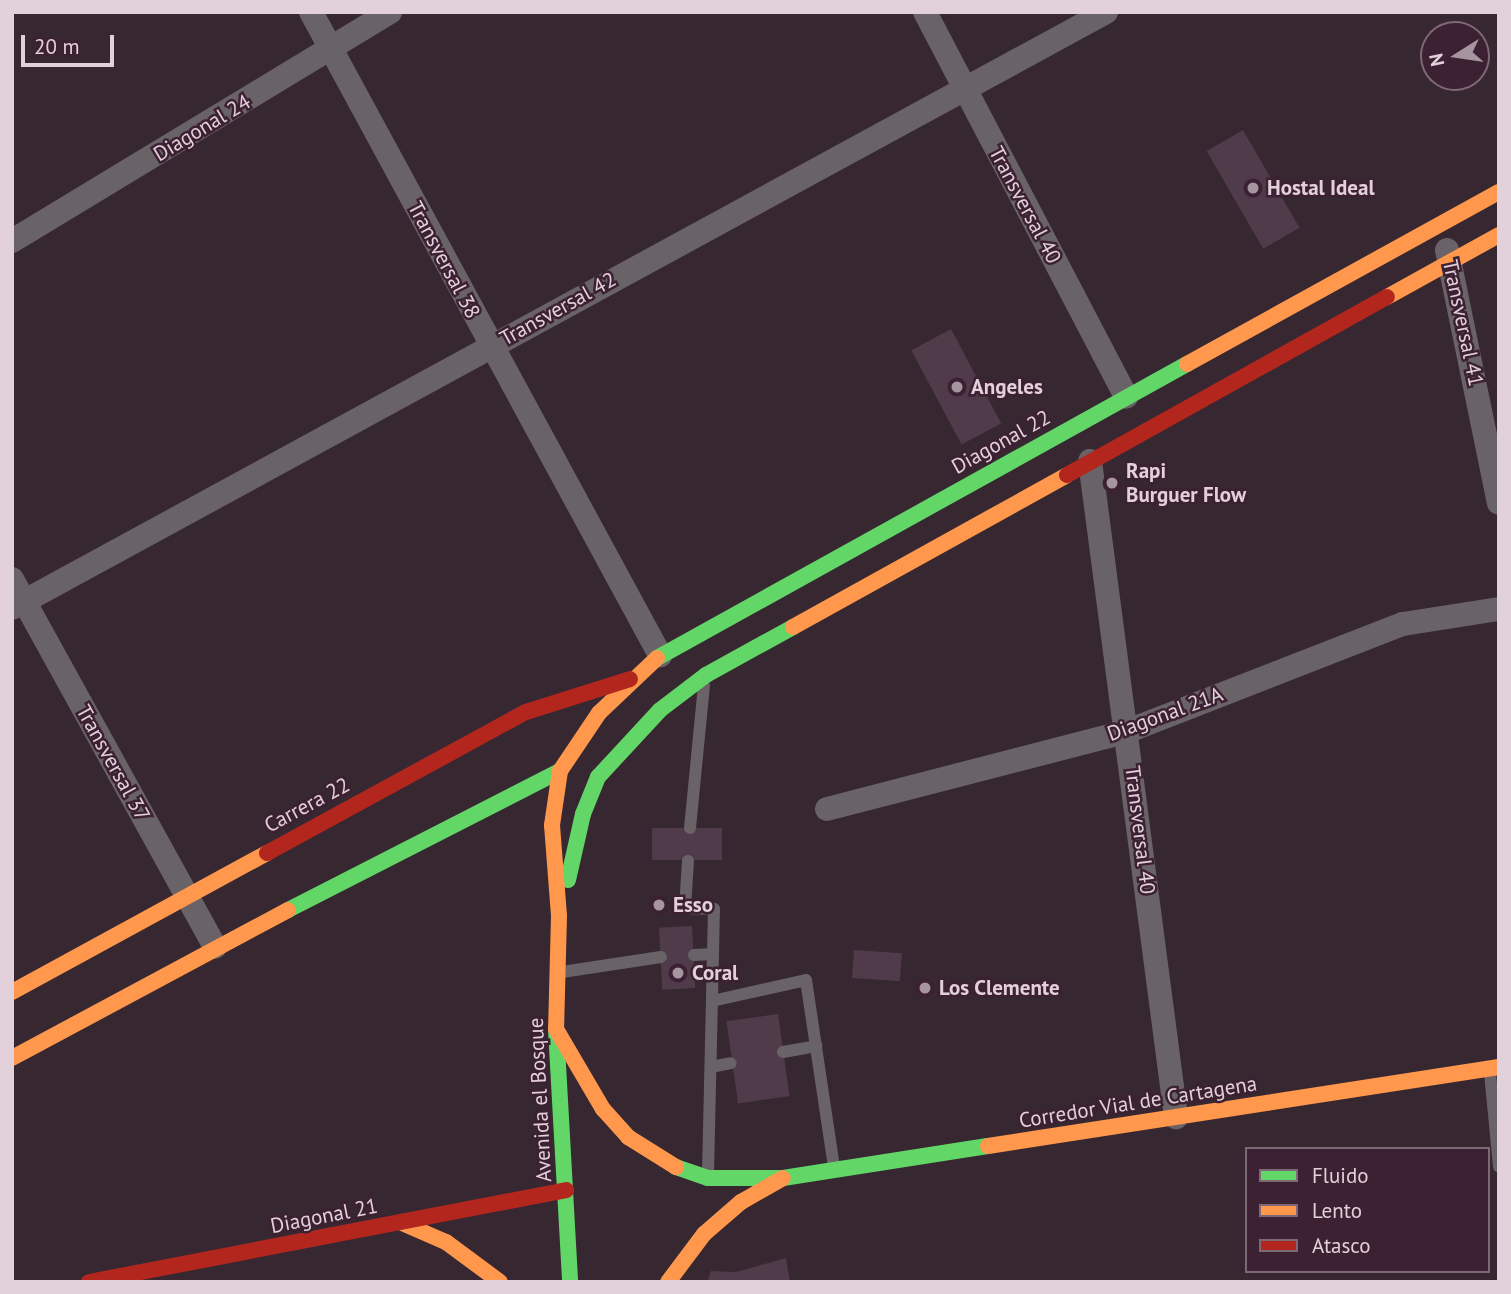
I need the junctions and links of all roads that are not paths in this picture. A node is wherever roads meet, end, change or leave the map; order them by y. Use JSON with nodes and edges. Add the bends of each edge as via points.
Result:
{"nodes":[{"id":1,"x":311,"y":12,"type":"edge"},
{"id":2,"x":390,"y":12,"type":"edge"},
{"id":3,"x":925,"y":12,"type":"edge"},
{"id":4,"x":1106,"y":12,"type":"edge"},
{"id":5,"x":333,"y":50,"type":"junction"},
{"id":6,"x":963,"y":86,"type":"junction"},
{"id":7,"x":1499,"y":192,"type":"edge"},
{"id":8,"x":1437,"y":227,"type":"junction"},
{"id":9,"x":1499,"y":235,"type":"edge"},
{"id":10,"x":12,"y":241,"type":"edge"},
{"id":11,"x":1452,"y":260,"type":"junction"},
{"id":12,"x":490,"y":346,"type":"junction"},
{"id":13,"x":1126,"y":397,"type":"junction"},
{"id":14,"x":1090,"y":461,"type":"junction"},
{"id":15,"x":1499,"y":503,"type":"edge"},
{"id":16,"x":947,"y":518,"type":"junction"},
{"id":17,"x":12,"y":579,"type":"edge"},
{"id":18,"x":19,"y":605,"type":"edge"},
{"id":19,"x":1499,"y":609,"type":"edge"},
{"id":20,"x":660,"y":655,"type":"junction"},
{"id":21,"x":706,"y":675,"type":"junction"},
{"id":22,"x":632,"y":678,"type":"junction"},
{"id":23,"x":1128,"y":731,"type":"junction"},
{"id":24,"x":560,"y":771,"type":"junction"},
{"id":25,"x":827,"y":808,"type":"dead end"},
{"id":26,"x":690,"y":828,"type":"dead end"},
{"id":27,"x":688,"y":861,"type":"dead end"},
{"id":28,"x":186,"y":894,"type":"junction"},
{"id":29,"x":559,"y":916,"type":"junction"},
{"id":30,"x":215,"y":947,"type":"junction"},
{"id":31,"x":713,"y":954,"type":"junction"},
{"id":32,"x":694,"y":955,"type":"dead end"},
{"id":33,"x":661,"y":957,"type":"dead end"},
{"id":34,"x":555,"y":973,"type":"junction"},
{"id":35,"x":12,"y":992,"type":"edge"},
{"id":36,"x":712,"y":1000,"type":"junction"},
{"id":37,"x":556,"y":1029,"type":"junction"},
{"id":38,"x":816,"y":1046,"type":"junction"},
{"id":39,"x":783,"y":1052,"type":"dead end"},
{"id":40,"x":12,"y":1058,"type":"edge"},
{"id":41,"x":731,"y":1063,"type":"dead end"},
{"id":42,"x":711,"y":1068,"type":"junction"},
{"id":43,"x":1494,"y":1068,"type":"edge"},
{"id":44,"x":1176,"y":1117,"type":"junction"},
{"id":45,"x":1499,"y":1167,"type":"edge"},
{"id":46,"x":835,"y":1171,"type":"junction"},
{"id":47,"x":708,"y":1178,"type":"junction"},
{"id":48,"x":783,"y":1178,"type":"junction"},
{"id":49,"x":566,"y":1190,"type":"junction"},
{"id":50,"x":402,"y":1223,"type":"junction"},
{"id":51,"x":89,"y":1282,"type":"edge"},
{"id":52,"x":500,"y":1282,"type":"edge"},
{"id":53,"x":570,"y":1282,"type":"edge"},
{"id":54,"x":668,"y":1282,"type":"edge"}],
"edges":[{"from":1,"to":5,"type":"street","name":"Transversal 38"},
{"from":2,"to":5,"type":"street","name":"Diagonal 24"},
{"from":3,"to":6,"type":"street","name":"Transversal 40"},
{"from":4,"to":6,"type":"street","name":"Transversal 42"},
{"from":5,"to":10,"type":"street","name":"Diagonal 24"},
{"from":5,"to":12,"type":"street","name":"Transversal 38"},
{"from":6,"to":12,"type":"street","name":"Transversal 42"},
{"from":6,"to":13,"type":"street","name":"Transversal 40"},
{"from":7,"to":8,"type":"main road","name":"Diagonal 22"},
{"from":8,"to":11,"type":"street","name":"Transversal 41"},
{"from":8,"to":13,"type":"main road","name":"Diagonal 22"},
{"from":9,"to":11,"type":"main road","name":"Diagonal 22"},
{"from":11,"to":14,"type":"main road","name":"Diagonal 22"},
{"from":11,"to":15,"type":"street","name":"Transversal 41"},
{"from":12,"to":18,"type":"street","name":"Transversal 42"},
{"from":12,"to":20,"type":"street","name":"Transversal 38"},
{"from":13,"to":16,"type":"main road","name":"Diagonal 22"},
{"from":14,"to":16,"type":"main road","name":"Diagonal 22"},
{"from":14,"to":23,"type":"street","name":"Transversal 40"},
{"from":16,"to":20,"type":"main road","name":"Diagonal 22"},
{"from":16,"to":21,"type":"main road","name":"Diagonal 22"},
{"from":17,"to":18,"type":"street","name":"Transversal 37"},
{"from":18,"to":28,"type":"street","name":"Transversal 37"},
{"from":19,"to":23,"type":"street","name":"Diagonal 21A","via":[[1404,624]]},
{"from":20,"to":22,"type":"main road","name":"Diagonal 22"},
{"from":21,"to":26,"type":"lane"},
{"from":21,"to":29,"type":"main road","name":"Avenida el Bosque","via":[[660,709],[598,777],[583,814]]},
{"from":22,"to":24,"type":"main road","name":"Diagonal 22","via":[[599,713]]},
{"from":22,"to":28,"type":"main road","name":"Carrera 22","via":[[526,712]]},
{"from":23,"to":25,"type":"street","name":"Diagonal 21A"},
{"from":23,"to":44,"type":"street","name":"Transversal 40"},
{"from":24,"to":29,"type":"main road","name":"Avenida el Bosque","via":[[552,825]]},
{"from":24,"to":30,"type":"main road"},
{"from":27,"to":31,"type":"lane","via":[[685,908],[714,909]]},
{"from":28,"to":30,"type":"street","name":"Transversal 37"},
{"from":28,"to":35,"type":"main road","name":"Carrera 22"},
{"from":29,"to":34,"type":"main road","name":"Avenida el Bosque"},
{"from":30,"to":40,"type":"main road"},
{"from":31,"to":32,"type":"lane"},
{"from":31,"to":36,"type":"lane"},
{"from":33,"to":34,"type":"lane"},
{"from":34,"to":37,"type":"main road","name":"Avenida el Bosque"},
{"from":36,"to":38,"type":"lane","via":[[806,980]]},
{"from":36,"to":42,"type":"lane"},
{"from":37,"to":47,"type":"main road","via":[[603,1109],[628,1137],[669,1165]]},
{"from":37,"to":49,"type":"main road","name":"Avenida el Bosque"},
{"from":38,"to":39,"type":"lane"},
{"from":38,"to":46,"type":"lane"},
{"from":41,"to":42,"type":"lane"},
{"from":42,"to":47,"type":"lane"},
{"from":43,"to":44,"type":"main road","name":"Corredor Vial de Cartagena"},
{"from":43,"to":45,"type":"lane"},
{"from":44,"to":46,"type":"main road","name":"Corredor Vial de Cartagena"},
{"from":46,"to":48,"type":"main road","name":"Corredor Vial de Cartagena"},
{"from":47,"to":48,"type":"main road"},
{"from":48,"to":54,"type":"main road","via":[[741,1202],[704,1234]]},
{"from":49,"to":50,"type":"main road","name":"Diagonal 21"},
{"from":49,"to":53,"type":"main road","name":"Avenida el Bosque"},
{"from":50,"to":51,"type":"main road","name":"Diagonal 21"},
{"from":50,"to":52,"type":"main road","via":[[446,1242]]}]}
